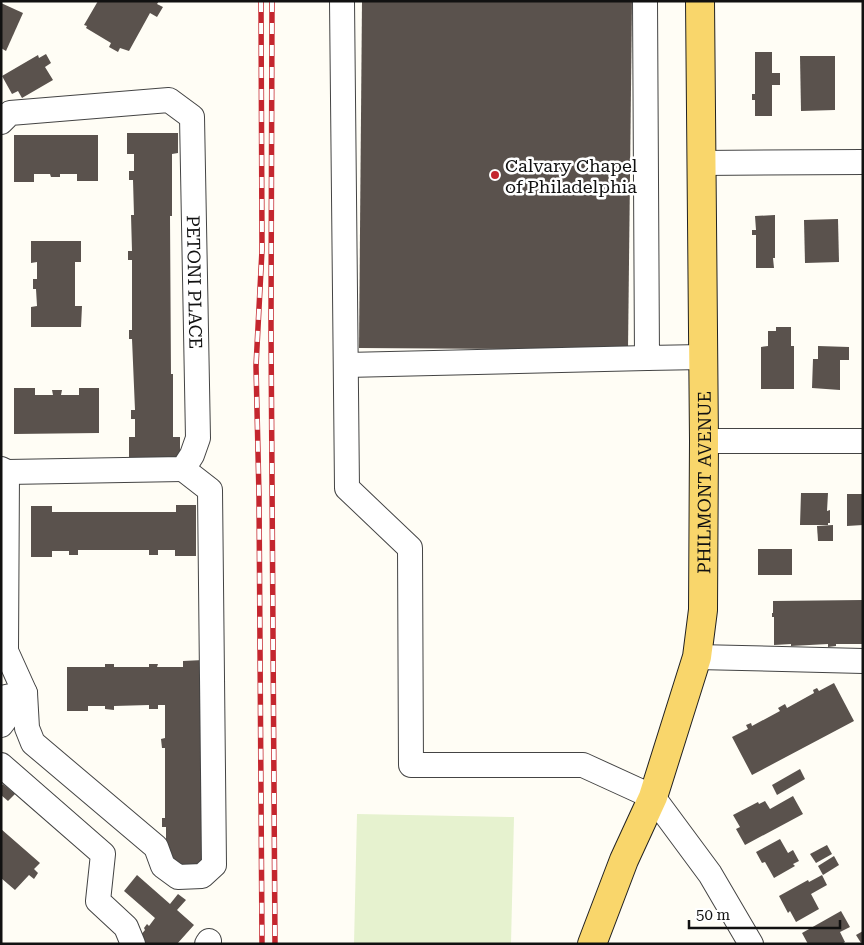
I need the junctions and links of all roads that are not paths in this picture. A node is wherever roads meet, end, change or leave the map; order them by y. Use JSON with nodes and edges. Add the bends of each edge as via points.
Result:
{"nodes":[{"id":1,"x":342,"y":1,"type":"edge"},
{"id":2,"x":645,"y":1,"type":"edge"},
{"id":3,"x":700,"y":1,"type":"edge"},
{"id":4,"x":1,"y":122,"type":"edge"},
{"id":5,"x":863,"y":162,"type":"edge"},
{"id":6,"x":700,"y":163,"type":"junction"},
{"id":7,"x":702,"y":357,"type":"junction"},
{"id":8,"x":647,"y":358,"type":"junction"},
{"id":9,"x":346,"y":365,"type":"junction"},
{"id":10,"x":863,"y":440,"type":"edge"},
{"id":11,"x":704,"y":441,"type":"junction"},
{"id":12,"x":182,"y":469,"type":"junction"},
{"id":13,"x":4,"y":470,"type":"edge"},
{"id":14,"x":697,"y":657,"type":"junction"},
{"id":15,"x":863,"y":661,"type":"edge"},
{"id":16,"x":25,"y":693,"type":"junction"},
{"id":17,"x":1,"y":698,"type":"edge"},
{"id":18,"x":1,"y":724,"type":"edge"},
{"id":19,"x":1,"y":765,"type":"edge"},
{"id":20,"x":653,"y":797,"type":"junction"},
{"id":21,"x":133,"y":944,"type":"edge"},
{"id":22,"x":592,"y":944,"type":"edge"},
{"id":23,"x":751,"y":944,"type":"edge"}],
"edges":[{"from":1,"to":9,"type":"street"},
{"from":2,"to":8,"type":"street"},
{"from":3,"to":6,"type":"main road","name":"PHILMONT AVENUE"},
{"from":4,"to":12,"type":"street","name":"PETONI PLACE","via":[[10,113],[169,100],[192,117],[198,438]]},
{"from":5,"to":6,"type":"street"},
{"from":6,"to":7,"type":"main road","name":"PHILMONT AVENUE"},
{"from":7,"to":8,"type":"street"},
{"from":7,"to":11,"type":"main road","name":"PHILMONT AVENUE"},
{"from":8,"to":9,"type":"street"},
{"from":9,"to":20,"type":"street","via":[[347,488],[410,548],[411,765],[583,765]]},
{"from":10,"to":11,"type":"street"},
{"from":11,"to":14,"type":"main road","name":"PHILMONT AVENUE","via":[[703,610]]},
{"from":12,"to":13,"type":"street"},
{"from":12,"to":16,"type":"street","via":[[210,490],[214,865],[202,876],[178,877],[163,866],[156,847],[32,743],[27,728]]},
{"from":13,"to":16,"type":"street","via":[[6,651]]},
{"from":14,"to":15,"type":"street"},
{"from":14,"to":20,"type":"main road","name":"PHILMONT AVENUE"},
{"from":16,"to":17,"type":"street"},
{"from":16,"to":18,"type":"street"},
{"from":19,"to":21,"type":"street","via":[[103,854],[98,901],[126,927]]},
{"from":20,"to":22,"type":"main road","name":"PHILMONT AVENUE","via":[[624,860]]},
{"from":20,"to":23,"type":"street","via":[[710,874]]}]}
